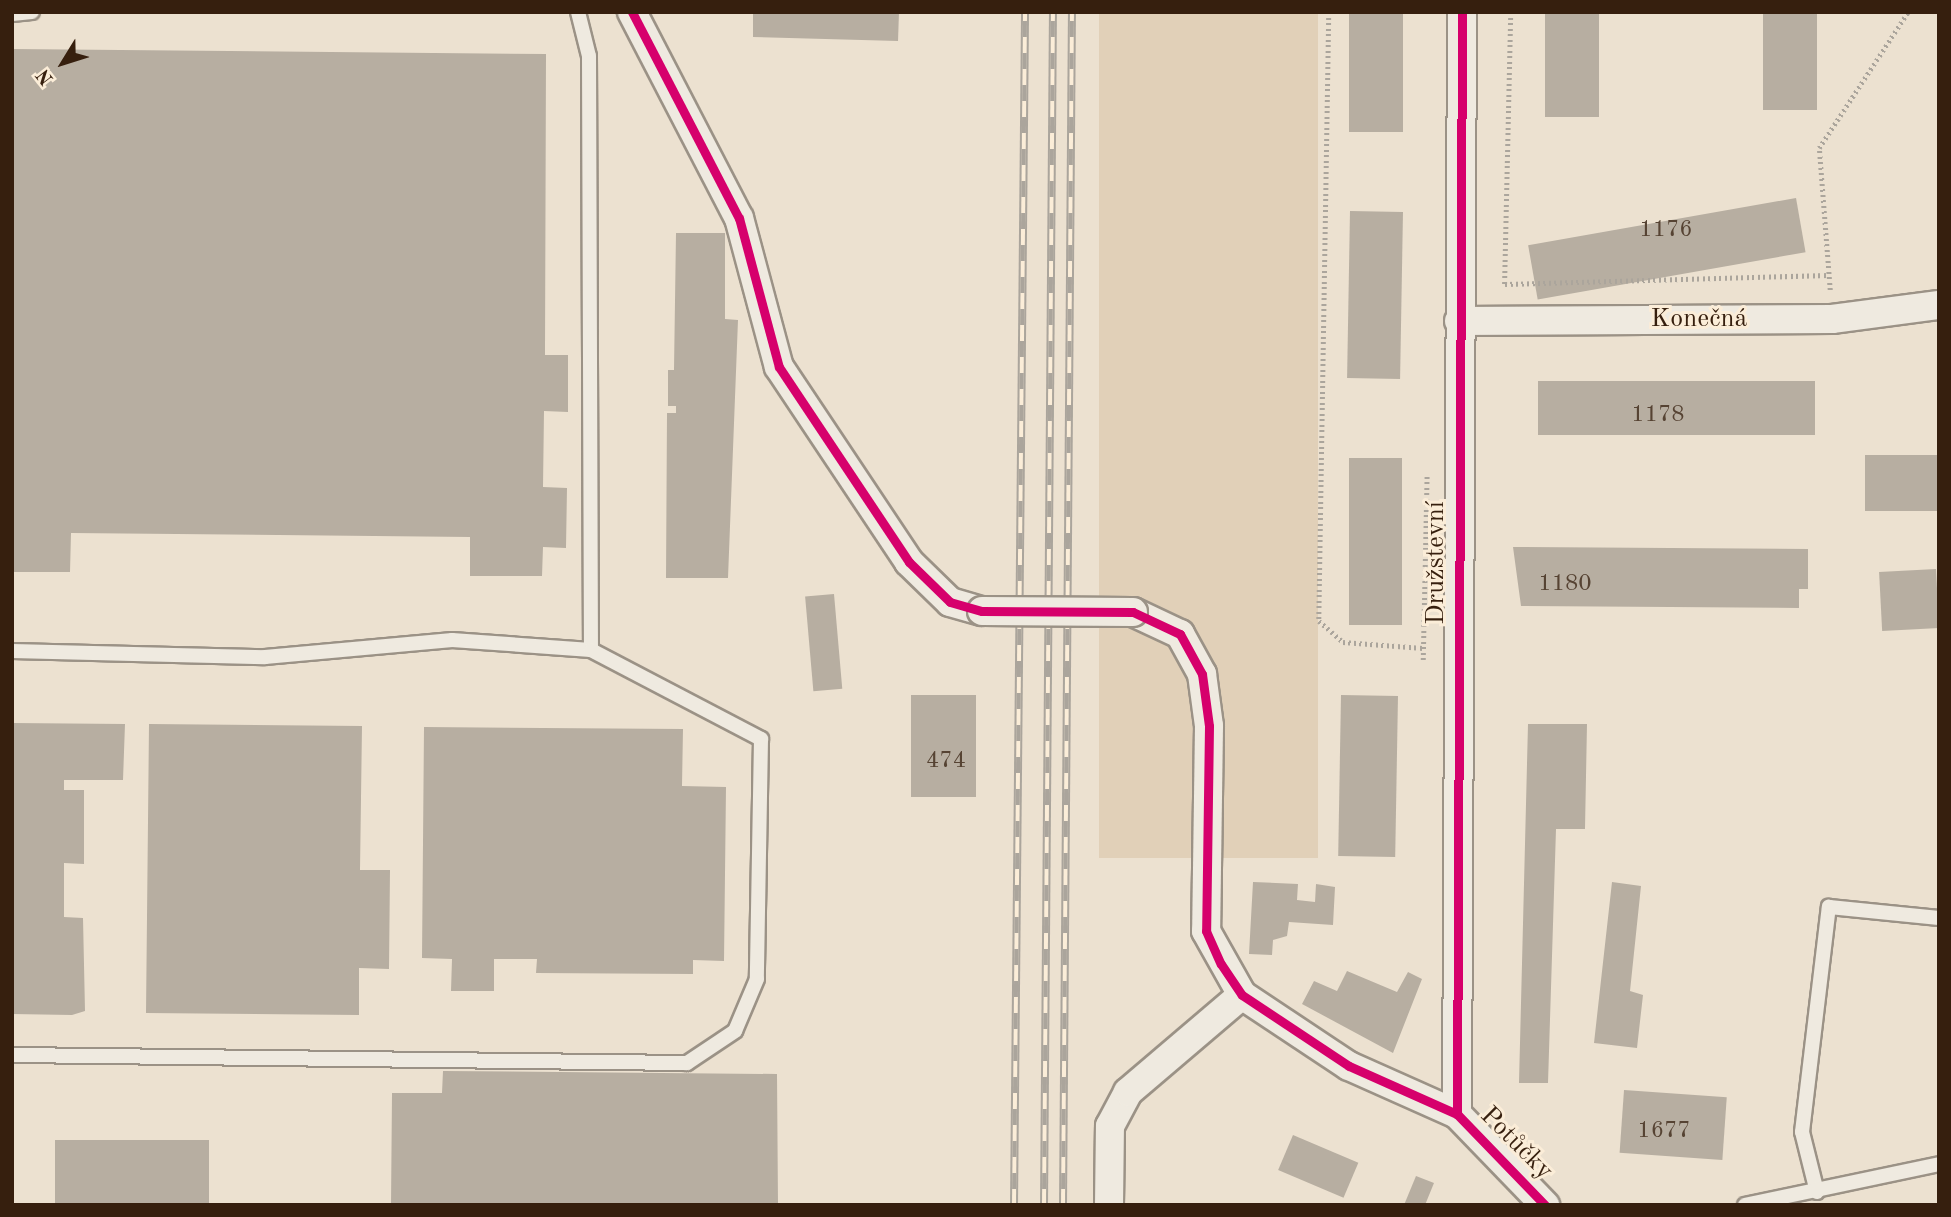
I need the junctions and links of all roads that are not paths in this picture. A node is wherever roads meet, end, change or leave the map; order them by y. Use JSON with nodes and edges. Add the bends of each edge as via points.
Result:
{"nodes":[{"id":1,"x":32,"y":12,"type":"edge"},
{"id":2,"x":578,"y":12,"type":"edge"},
{"id":3,"x":632,"y":12,"type":"edge"},
{"id":4,"x":1462,"y":12,"type":"edge"},
{"id":5,"x":12,"y":14,"type":"edge"},
{"id":6,"x":1939,"y":305,"type":"edge"},
{"id":7,"x":1459,"y":321,"type":"junction"},
{"id":8,"x":591,"y":650,"type":"junction"},
{"id":9,"x":12,"y":651,"type":"edge"},
{"id":10,"x":1939,"y":918,"type":"edge"},
{"id":11,"x":1242,"y":995,"type":"junction"},
{"id":12,"x":12,"y":1055,"type":"edge"},
{"id":13,"x":1457,"y":1114,"type":"junction"},
{"id":14,"x":1939,"y":1164,"type":"edge"},
{"id":15,"x":1817,"y":1192,"type":"junction"},
{"id":16,"x":1109,"y":1205,"type":"edge"},
{"id":17,"x":1545,"y":1205,"type":"edge"},
{"id":18,"x":1745,"y":1205,"type":"edge"}],
"edges":[{"from":1,"to":5,"type":"lane"},
{"from":2,"to":8,"type":"lane","via":[[589,56]]},
{"from":3,"to":11,"type":"street","bridge":true,"via":[[739,218],[779,367],[816,429],[909,562],[950,602],[982,611],[1133,612],[1180,634],[1202,674],[1209,726],[1206,931]]},
{"from":4,"to":7,"type":"street","name":"Družstevní"},
{"from":6,"to":7,"type":"street","name":"Konečná","via":[[1832,319]]},
{"from":7,"to":13,"type":"street","name":"Družstevní"},
{"from":8,"to":9,"type":"lane","via":[[452,639],[265,657]]},
{"from":8,"to":12,"type":"lane","via":[[761,739],[757,979],[736,1031],[715,1048],[687,1063]]},
{"from":10,"to":15,"type":"lane","via":[[1829,907],[1802,1132]]},
{"from":11,"to":13,"type":"street","via":[[1349,1066]]},
{"from":11,"to":16,"type":"street","via":[[1128,1091],[1110,1126]]},
{"from":13,"to":17,"type":"street","name":"Potůčky"},
{"from":14,"to":15,"type":"lane"},
{"from":15,"to":18,"type":"lane"}]}
